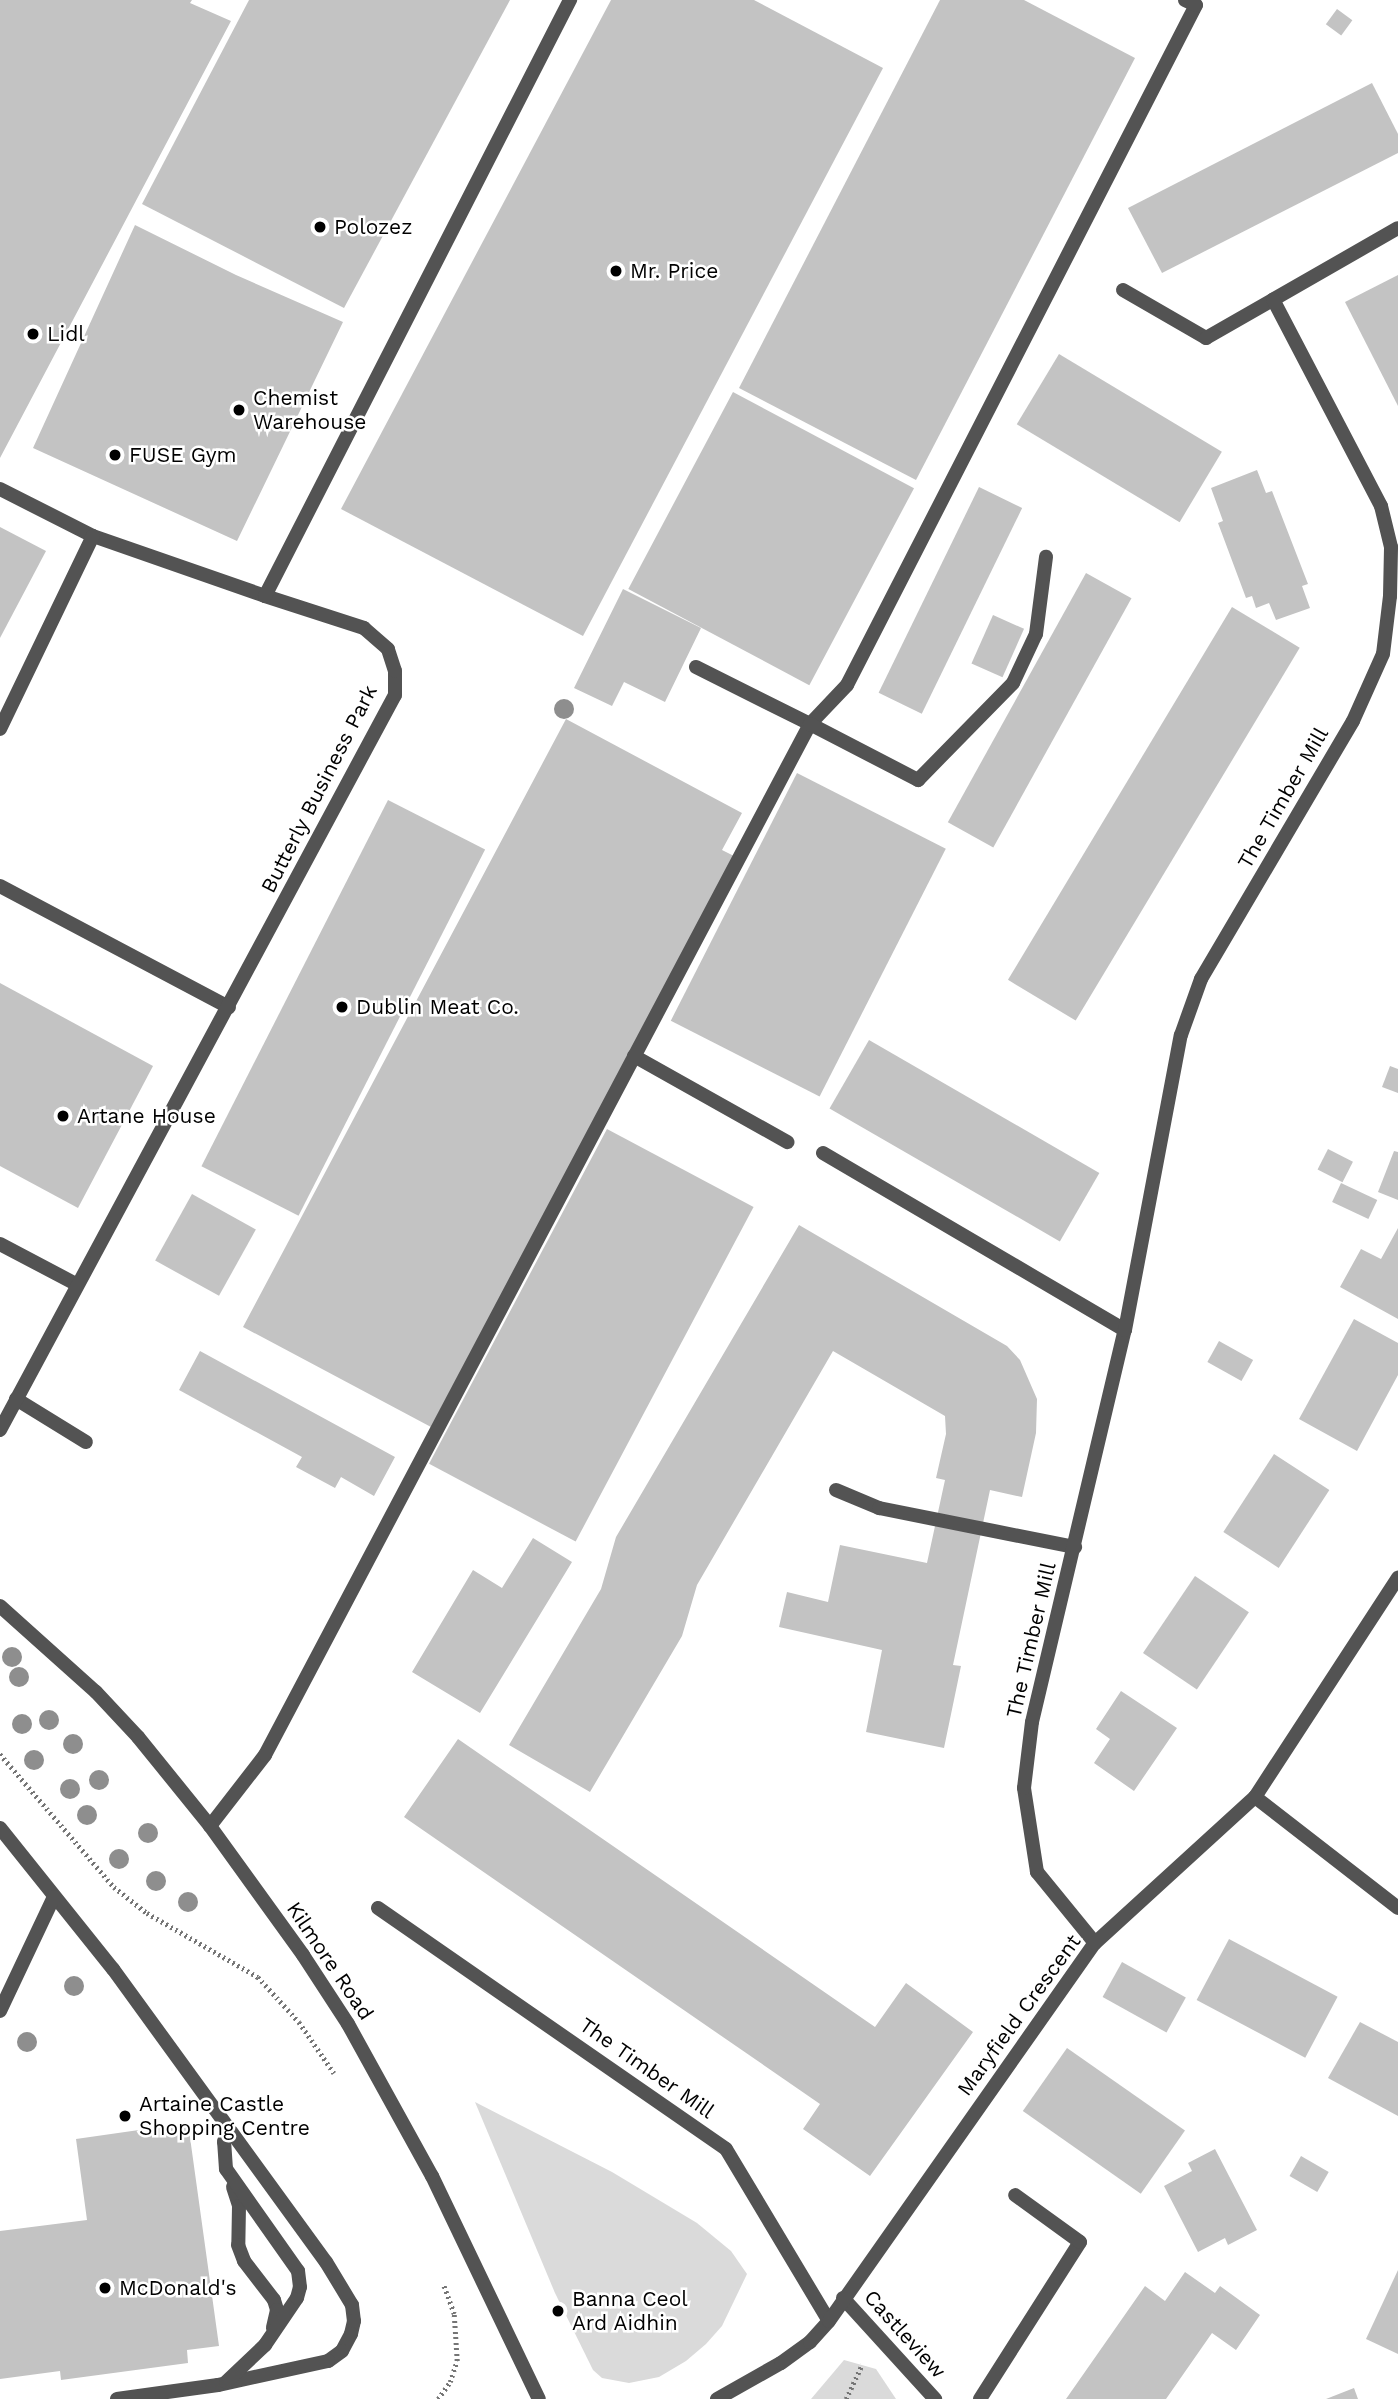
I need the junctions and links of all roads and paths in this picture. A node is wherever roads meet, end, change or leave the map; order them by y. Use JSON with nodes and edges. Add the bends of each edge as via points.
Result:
{"nodes":[{"id":1,"x":570,"y":0,"type":"edge"},
{"id":2,"x":1185,"y":0,"type":"edge"},
{"id":3,"x":1398,"y":228,"type":"edge"},
{"id":4,"x":1124,"y":290,"type":"dead end"},
{"id":5,"x":1273,"y":299,"type":"junction"},
{"id":6,"x":0,"y":489,"type":"edge"},
{"id":7,"x":93,"y":536,"type":"junction"},
{"id":8,"x":1046,"y":557,"type":"dead end"},
{"id":9,"x":265,"y":596,"type":"junction"},
{"id":10,"x":695,"y":667,"type":"dead end"},
{"id":11,"x":810,"y":724,"type":"junction"},
{"id":12,"x":0,"y":729,"type":"edge"},
{"id":13,"x":0,"y":887,"type":"edge"},
{"id":14,"x":229,"y":1007,"type":"junction"},
{"id":15,"x":634,"y":1056,"type":"junction"},
{"id":16,"x":787,"y":1142,"type":"dead end"},
{"id":17,"x":823,"y":1153,"type":"dead end"},
{"id":18,"x":0,"y":1244,"type":"edge"},
{"id":19,"x":76,"y":1284,"type":"junction"},
{"id":20,"x":1125,"y":1330,"type":"junction"},
{"id":21,"x":16,"y":1399,"type":"junction"},
{"id":22,"x":0,"y":1430,"type":"edge"},
{"id":23,"x":86,"y":1442,"type":"dead end"},
{"id":24,"x":836,"y":1490,"type":"dead end"},
{"id":25,"x":1075,"y":1547,"type":"junction"},
{"id":26,"x":1398,"y":1577,"type":"edge"},
{"id":27,"x":0,"y":1606,"type":"edge"},
{"id":28,"x":0,"y":1754,"type":"edge"},
{"id":29,"x":1255,"y":1797,"type":"junction"},
{"id":30,"x":210,"y":1826,"type":"junction"},
{"id":31,"x":0,"y":1828,"type":"edge"},
{"id":32,"x":54,"y":1896,"type":"junction"},
{"id":33,"x":378,"y":1908,"type":"dead end"},
{"id":34,"x":1398,"y":1908,"type":"edge"},
{"id":35,"x":1095,"y":1943,"type":"junction"},
{"id":36,"x":0,"y":2011,"type":"edge"},
{"id":37,"x":335,"y":2075,"type":"dead end"},
{"id":38,"x":228,"y":2126,"type":"junction"},
{"id":39,"x":226,"y":2169,"type":"junction"},
{"id":40,"x":1015,"y":2195,"type":"dead end"},
{"id":41,"x":442,"y":2281,"type":"dead end"},
{"id":42,"x":844,"y":2298,"type":"junction"},
{"id":43,"x":829,"y":2321,"type":"junction"},
{"id":44,"x":270,"y":2337,"type":"junction"},
{"id":45,"x":225,"y":2383,"type":"junction"},
{"id":46,"x":117,"y":2399,"type":"edge"},
{"id":47,"x":438,"y":2399,"type":"edge"},
{"id":48,"x":539,"y":2399,"type":"edge"},
{"id":49,"x":717,"y":2399,"type":"edge"},
{"id":50,"x":935,"y":2399,"type":"edge"},
{"id":51,"x":980,"y":2399,"type":"edge"}],
"edges":[{"from":1,"to":9,"type":"street"},
{"from":2,"to":11,"type":"street","via":[[1196,5],[847,685]]},
{"from":3,"to":5,"type":"street"},
{"from":4,"to":5,"type":"street","via":[[1206,338]]},
{"from":5,"to":20,"type":"street","name":"The Timber Mill","via":[[1381,506],[1391,547],[1383,654],[1353,721],[1201,979],[1181,1035]]},
{"from":6,"to":7,"type":"street","name":"Butterly Business Park"},
{"from":7,"to":9,"type":"street","name":"Butterly Business Park"},
{"from":7,"to":12,"type":"street"},
{"from":8,"to":11,"type":"street","via":[[1036,634],[1013,683],[918,780]]},
{"from":9,"to":14,"type":"street","name":"Butterly Business Park","via":[[364,628],[388,649],[395,671],[395,695]]},
{"from":10,"to":11,"type":"street"},
{"from":11,"to":15,"type":"street"},
{"from":13,"to":14,"type":"street"},
{"from":14,"to":19,"type":"street","name":"Butterly Business Park"},
{"from":15,"to":16,"type":"street"},
{"from":15,"to":30,"type":"street","via":[[265,1755]]},
{"from":17,"to":20,"type":"street"},
{"from":18,"to":19,"type":"street"},
{"from":19,"to":21,"type":"street","name":"Butterly Business Park"},
{"from":20,"to":25,"type":"street","name":"The Timber Mill"},
{"from":21,"to":22,"type":"street","name":"Butterly Business Park"},
{"from":21,"to":23,"type":"street"},
{"from":24,"to":25,"type":"street","via":[[879,1508]]},
{"from":25,"to":35,"type":"street","name":"The Timber Mill","via":[[1032,1722],[1024,1788],[1037,1871]]},
{"from":26,"to":29,"type":"street","name":"Maryfield Crescent"},
{"from":27,"to":30,"type":"street","name":"Kilmore Road","via":[[96,1692]]},
{"from":28,"to":37,"type":"path","via":[[114,1887],[146,1913],[258,1977],[299,2022]]},
{"from":29,"to":34,"type":"street"},
{"from":29,"to":35,"type":"street","name":"Maryfield Crescent"},
{"from":30,"to":48,"type":"street","name":"Kilmore Road","via":[[348,2024],[432,2176]]},
{"from":31,"to":32,"type":"street"},
{"from":32,"to":36,"type":"street"},
{"from":32,"to":38,"type":"street"},
{"from":33,"to":43,"type":"street","name":"The Timber Mill","via":[[726,2149]]},
{"from":35,"to":42,"type":"street","name":"Maryfield Crescent"},
{"from":38,"to":39,"type":"street"},
{"from":38,"to":45,"type":"street","via":[[326,2262],[352,2305],[354,2321],[342,2351],[328,2361]]},
{"from":39,"to":44,"type":"street","via":[[239,2206],[238,2245],[244,2261],[274,2300],[276,2320]]},
{"from":39,"to":44,"type":"street","via":[[298,2272],[298,2298]]},
{"from":40,"to":51,"type":"street","via":[[1080,2242]]},
{"from":41,"to":47,"type":"path","via":[[454,2314],[457,2361]]},
{"from":42,"to":43,"type":"street","name":"Maryfield Crescent"},
{"from":42,"to":50,"type":"street","name":"Castleview"},
{"from":43,"to":49,"type":"street","name":"Maryfield Crescent","via":[[781,2363]]},
{"from":44,"to":45,"type":"street"},
{"from":45,"to":46,"type":"street"}]}
